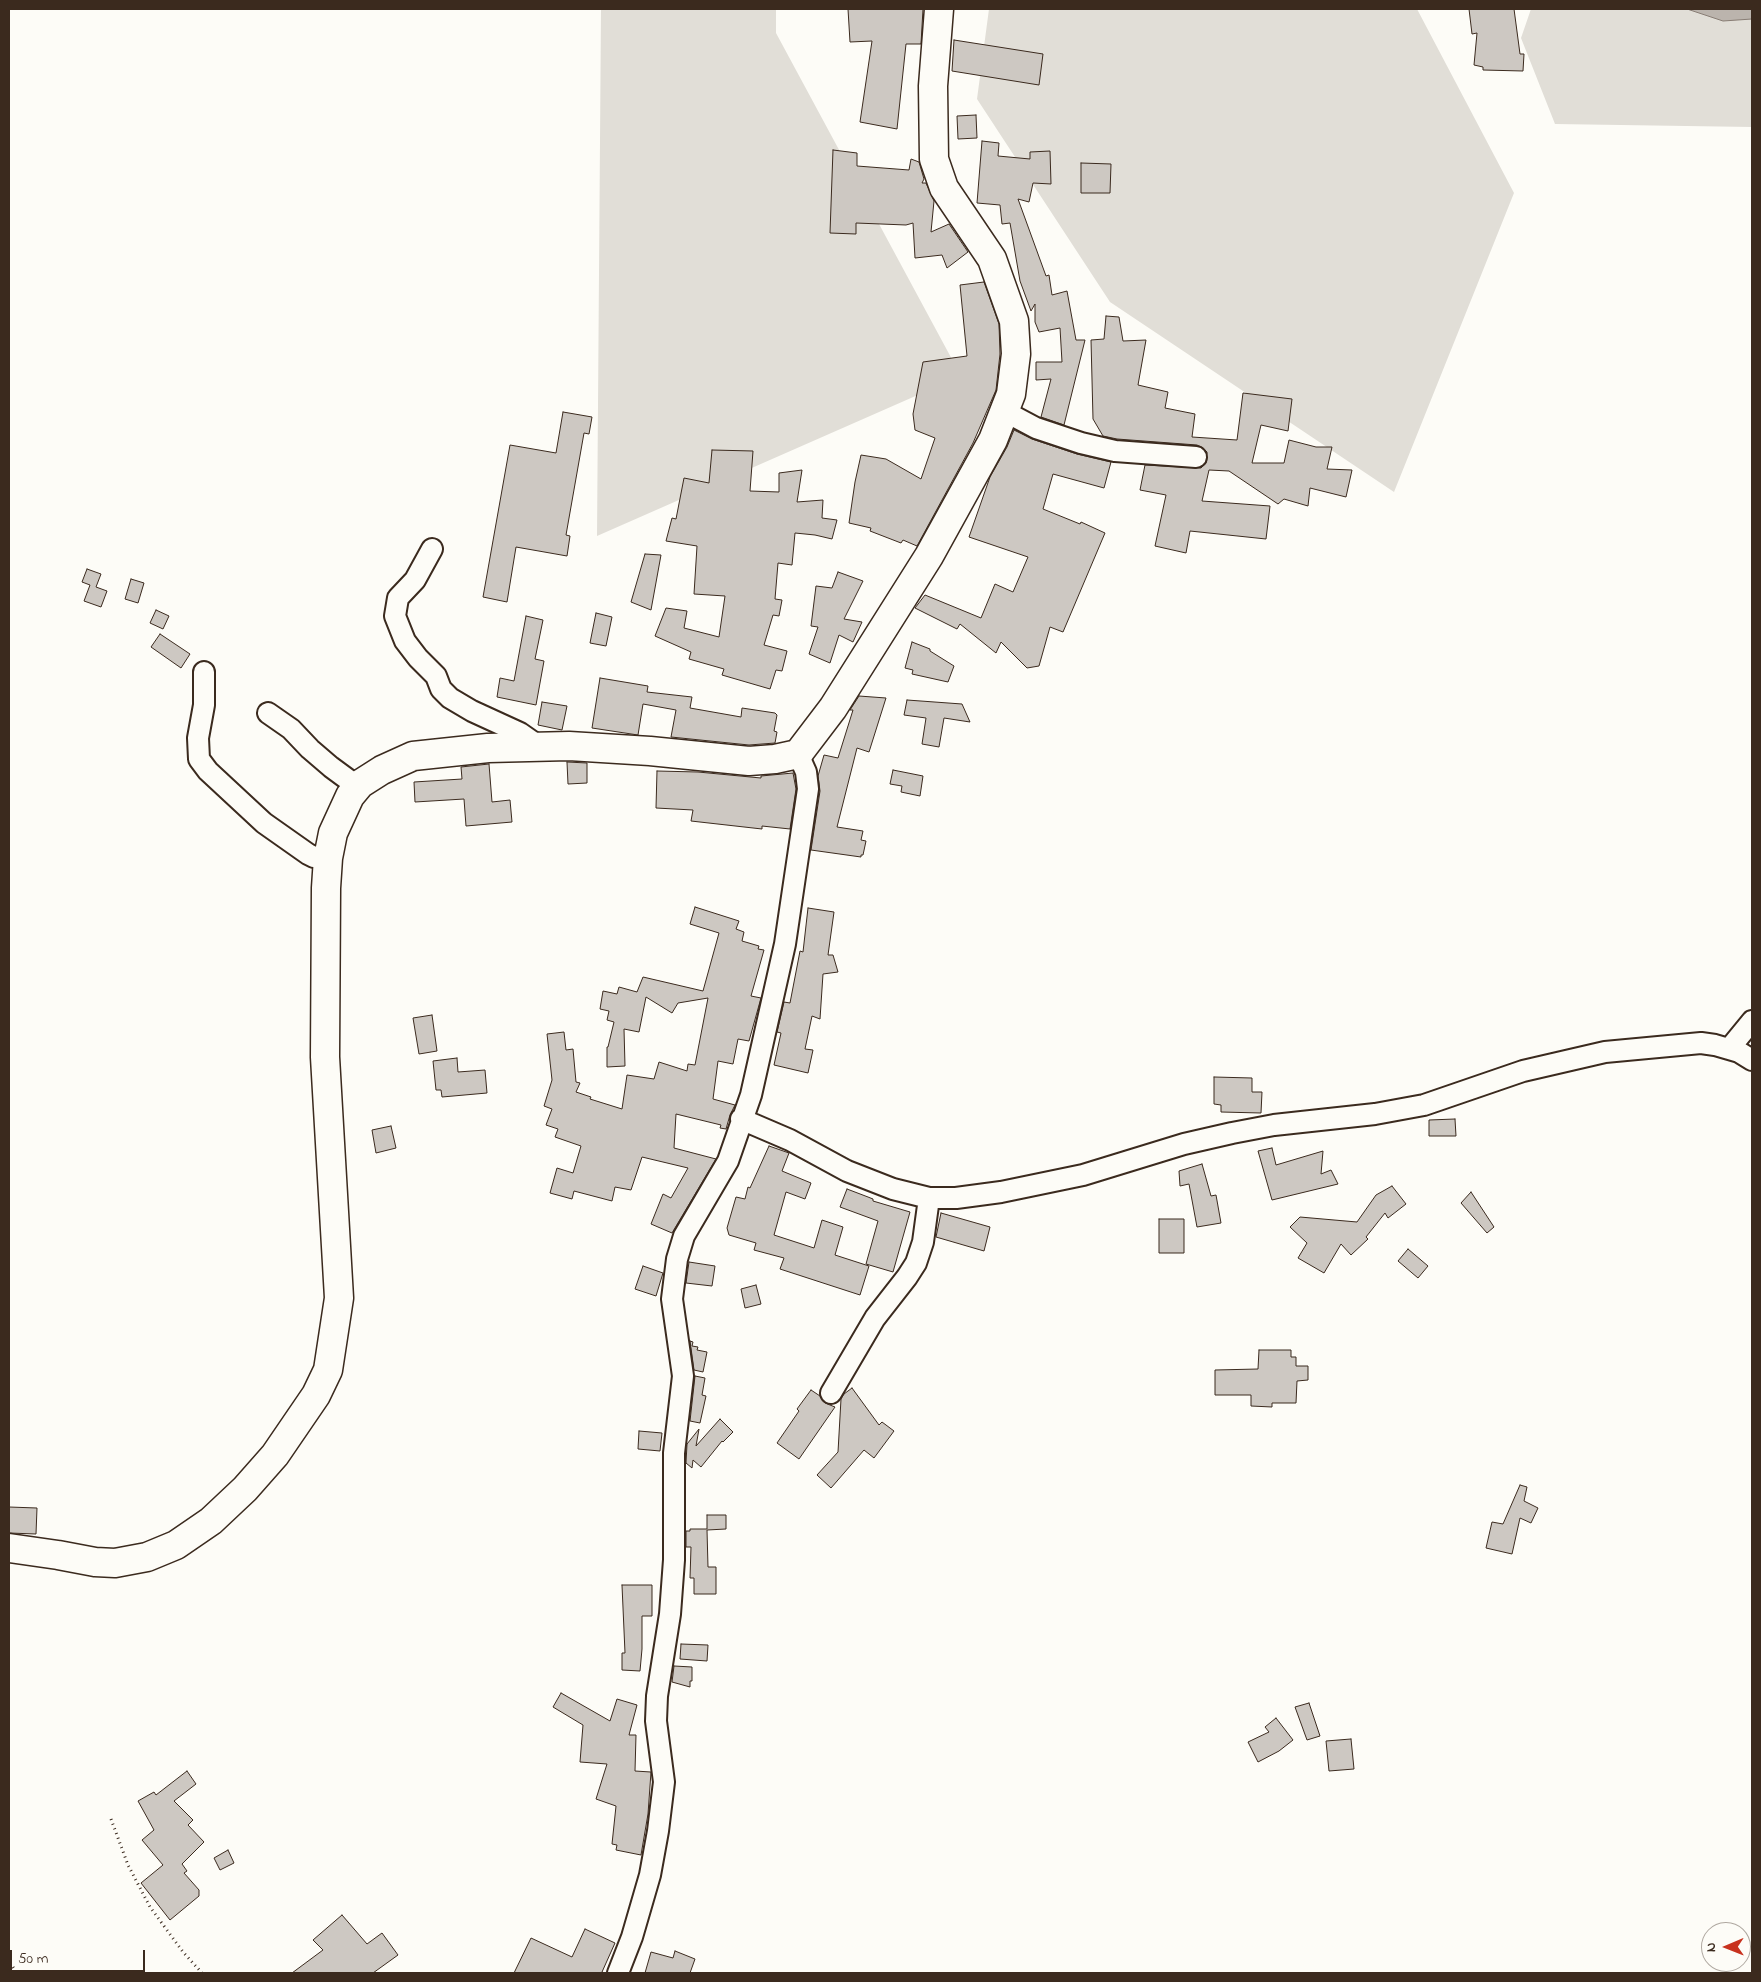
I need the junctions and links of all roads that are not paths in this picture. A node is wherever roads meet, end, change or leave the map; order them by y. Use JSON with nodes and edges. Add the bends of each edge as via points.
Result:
{"nodes":[{"id":1,"x":940,"y":9,"type":"edge"},
{"id":2,"x":1004,"y":411,"type":"junction"},
{"id":3,"x":1196,"y":457,"type":"dead end"},
{"id":4,"x":432,"y":549,"type":"dead end"},
{"id":5,"x":204,"y":672,"type":"dead end"},
{"id":6,"x":268,"y":713,"type":"dead end"},
{"id":7,"x":540,"y":747,"type":"junction"},
{"id":8,"x":798,"y":754,"type":"junction"},
{"id":9,"x":360,"y":784,"type":"junction"},
{"id":10,"x":328,"y":858,"type":"junction"},
{"id":11,"x":1752,"y":1021,"type":"edge"},
{"id":12,"x":1729,"y":1049,"type":"junction"},
{"id":13,"x":1752,"y":1060,"type":"edge"},
{"id":14,"x":742,"y":1120,"type":"junction"},
{"id":15,"x":929,"y":1198,"type":"junction"},
{"id":16,"x":831,"y":1393,"type":"dead end"},
{"id":17,"x":9,"y":1548,"type":"edge"},
{"id":18,"x":618,"y":1973,"type":"edge"}],
"edges":[{"from":1,"to":2,"type":"main road","via":[[933,86],[934,159],[944,188],[992,259],[1014,321],[1016,354],[1011,394]]},
{"from":2,"to":3,"type":"street","via":[[1036,428],[1098,447]]},
{"from":2,"to":8,"type":"main road","via":[[993,440],[928,556],[833,708]]},
{"from":4,"to":7,"type":"street","via":[[415,580],[398,598],[396,616],[406,641],[450,698],[520,733]]},
{"from":5,"to":10,"type":"street","via":[[199,759],[264,823],[308,854]]},
{"from":6,"to":9,"type":"street","via":[[292,729],[338,772]]},
{"from":7,"to":8,"type":"main road","via":[[650,751],[749,761]]},
{"from":7,"to":9,"type":"main road","via":[[488,748],[412,756]]},
{"from":8,"to":14,"type":"street","via":[[806,772],[808,789],[785,944],[751,1095]]},
{"from":9,"to":10,"type":"main road","via":[[350,796],[332,833]]},
{"from":10,"to":17,"type":"main road","via":[[325,1057],[339,1298],[324,1378],[275,1455],[245,1489],[211,1521],[176,1545],[147,1557],[115,1563]]},
{"from":11,"to":12,"type":"street"},
{"from":12,"to":13,"type":"street"},
{"from":12,"to":15,"type":"street","via":[[1701,1043],[1604,1052],[1524,1070],[1424,1105],[1274,1125],[1184,1144],[1083,1175],[983,1194]]},
{"from":14,"to":15,"type":"street","via":[[790,1140],[846,1171],[893,1190]]},
{"from":14,"to":18,"type":"street","via":[[728,1161],[684,1236],[677,1259],[672,1299],[683,1376],[674,1453],[674,1560],[670,1614],[656,1721],[664,1782],[650,1875]]},
{"from":15,"to":16,"type":"street","via":[[923,1242],[916,1263],[874,1318]]}]}
